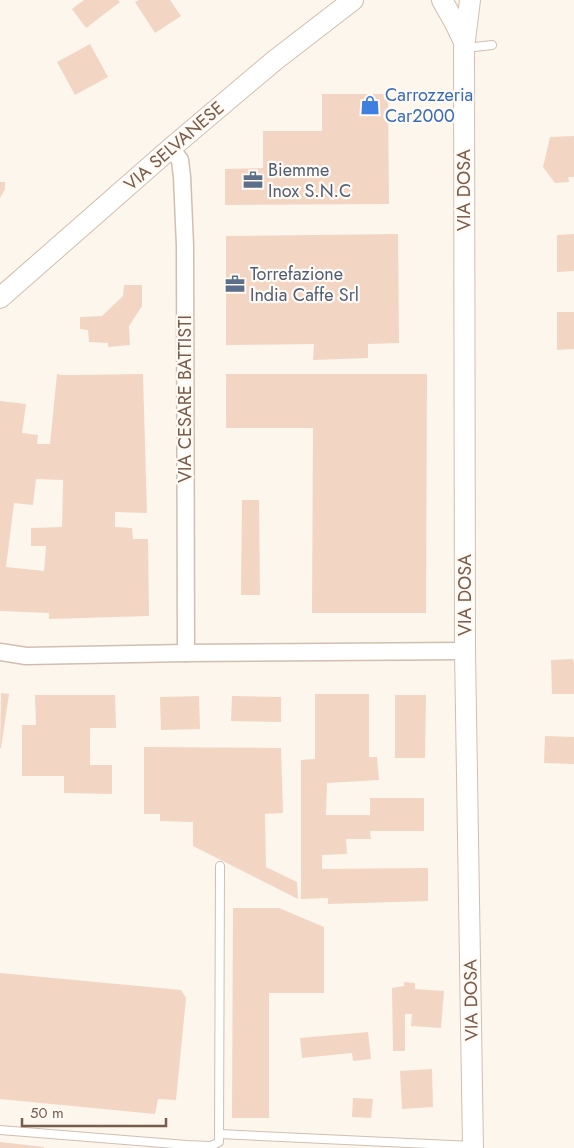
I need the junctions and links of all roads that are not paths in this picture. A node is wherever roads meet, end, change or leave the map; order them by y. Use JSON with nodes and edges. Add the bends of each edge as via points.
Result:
{"nodes":[{"id":1,"x":353,"y":0,"type":"edge"},
{"id":2,"x":441,"y":0,"type":"edge"},
{"id":3,"x":470,"y":0,"type":"edge"},
{"id":4,"x":464,"y":45,"type":"junction"},
{"id":5,"x":492,"y":45,"type":"dead end"},
{"id":6,"x":171,"y":148,"type":"junction"},
{"id":7,"x":0,"y":298,"type":"edge"},
{"id":8,"x":466,"y":651,"type":"junction"},
{"id":9,"x":0,"y":652,"type":"edge"},
{"id":10,"x":186,"y":653,"type":"junction"},
{"id":11,"x":220,"y":866,"type":"dead end"},
{"id":12,"x":0,"y":1130,"type":"edge"},
{"id":13,"x":220,"y":1134,"type":"junction"},
{"id":14,"x":473,"y":1147,"type":"edge"}],
"edges":[{"from":1,"to":6,"type":"street","name":"VIA SELVANESE"},
{"from":2,"to":4,"type":"street"},
{"from":3,"to":4,"type":"street","name":"VIA DOSA"},
{"from":4,"to":5,"type":"lane"},
{"from":4,"to":8,"type":"street","name":"VIA DOSA"},
{"from":6,"to":7,"type":"street","name":"VIA SELVANESE"},
{"from":6,"to":10,"type":"street","name":"VIA CESARE BATTISTI","via":[[180,160],[185,246]]},
{"from":8,"to":10,"type":"street"},
{"from":8,"to":14,"type":"street","name":"VIA DOSA"},
{"from":9,"to":10,"type":"street","via":[[26,656]]},
{"from":11,"to":13,"type":"lane"},
{"from":12,"to":13,"type":"lane","via":[[211,1146],[219,1142]]},
{"from":13,"to":14,"type":"lane"}]}
